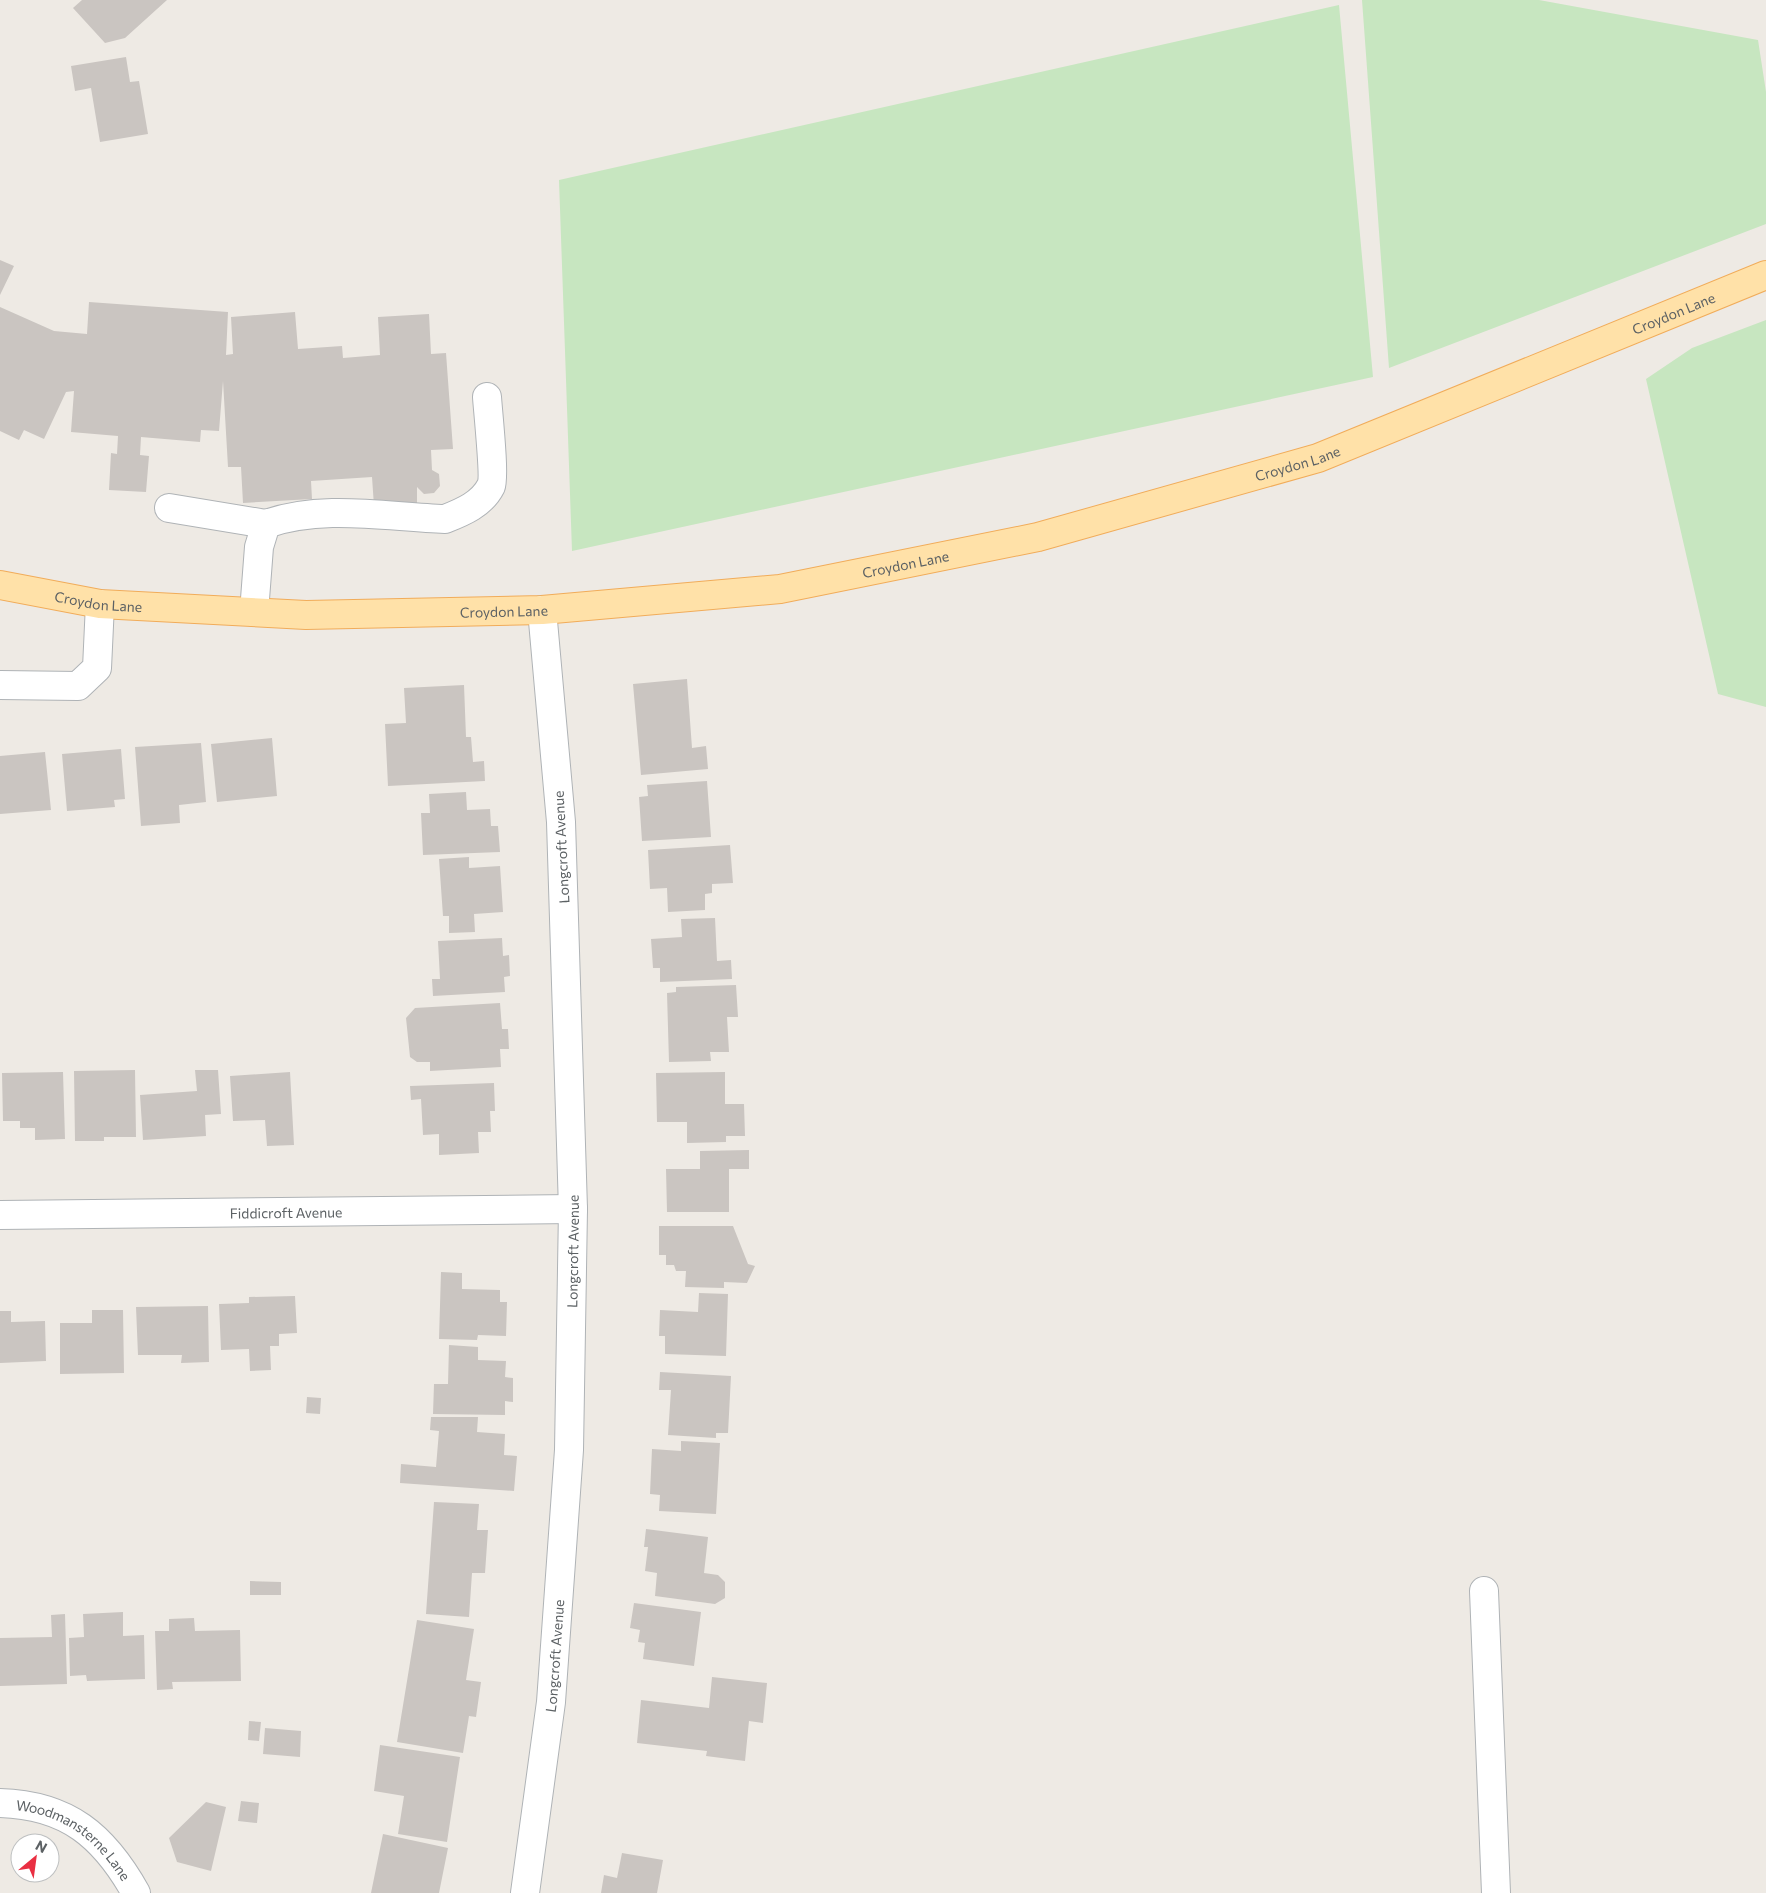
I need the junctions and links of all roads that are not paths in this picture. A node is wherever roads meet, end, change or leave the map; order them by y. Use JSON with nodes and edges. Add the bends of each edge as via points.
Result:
{"nodes":[{"id":1,"x":1766,"y":275,"type":"edge"},
{"id":2,"x":487,"y":397,"type":"dead end"},
{"id":3,"x":169,"y":508,"type":"dead end"},
{"id":4,"x":266,"y":524,"type":"junction"},
{"id":5,"x":0,"y":585,"type":"edge"},
{"id":6,"x":100,"y":604,"type":"junction"},
{"id":7,"x":542,"y":610,"type":"junction"},
{"id":8,"x":254,"y":612,"type":"junction"},
{"id":9,"x":0,"y":685,"type":"edge"},
{"id":10,"x":574,"y":1209,"type":"junction"},
{"id":11,"x":0,"y":1215,"type":"edge"},
{"id":12,"x":1484,"y":1591,"type":"dead end"},
{"id":13,"x":0,"y":1803,"type":"edge"},
{"id":14,"x":136,"y":1893,"type":"edge"},
{"id":15,"x":525,"y":1893,"type":"edge"},
{"id":16,"x":1496,"y":1893,"type":"edge"}],
"edges":[{"from":1,"to":7,"type":"main road","name":"Croydon Lane","via":[[1318,458],[1038,537],[780,589]]},
{"from":2,"to":4,"type":"street","via":[[492,484],[481,500],[464,512],[445,519],[318,513],[288,516]]},
{"from":3,"to":4,"type":"street"},
{"from":4,"to":8,"type":"street","via":[[259,547]]},
{"from":5,"to":6,"type":"main road","name":"Croydon Lane"},
{"from":6,"to":8,"type":"main road","name":"Croydon Lane"},
{"from":6,"to":9,"type":"street","via":[[97,668],[78,686]]},
{"from":7,"to":8,"type":"main road","name":"Croydon Lane","via":[[306,615]]},
{"from":7,"to":10,"type":"street","name":"Longcroft Avenue","via":[[561,822]]},
{"from":10,"to":11,"type":"street","name":"Fiddicroft Avenue"},
{"from":10,"to":15,"type":"street","name":"Longcroft Avenue","via":[[569,1450],[551,1702]]},
{"from":12,"to":16,"type":"street"},
{"from":13,"to":14,"type":"street","name":"Woodmansterne Lane","via":[[24,1804],[60,1813],[93,1836],[121,1866]]}]}
